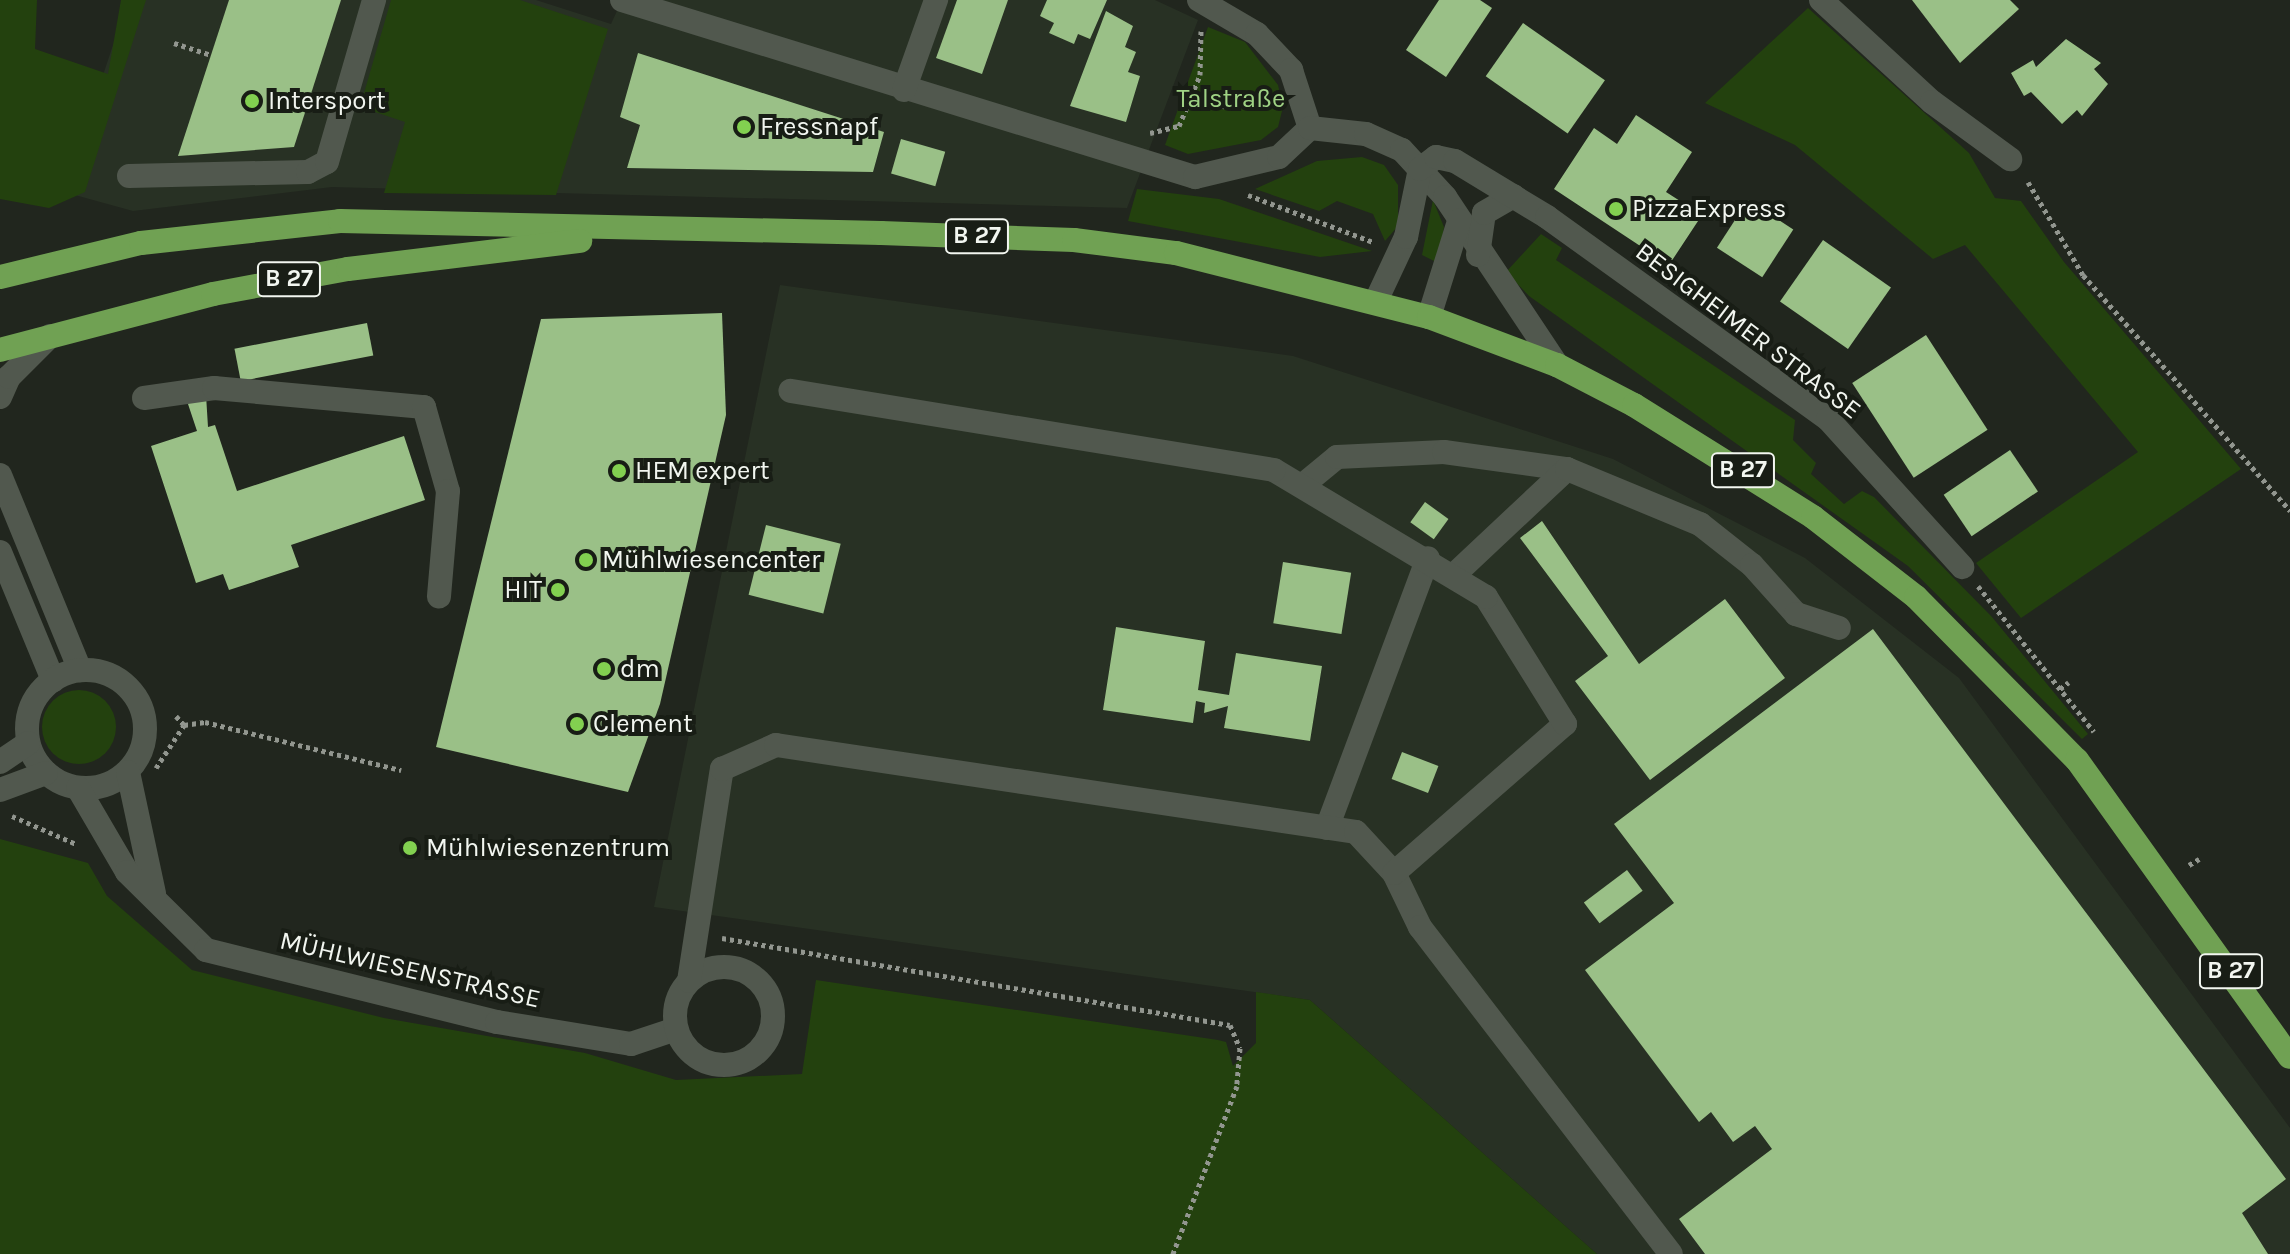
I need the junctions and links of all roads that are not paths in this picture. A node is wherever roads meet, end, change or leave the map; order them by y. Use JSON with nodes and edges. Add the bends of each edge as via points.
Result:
{"nodes":[{"id":1,"x":374,"y":0,"type":"edge"},
{"id":2,"x":622,"y":0,"type":"edge"},
{"id":3,"x":936,"y":0,"type":"edge"},
{"id":4,"x":1821,"y":0,"type":"edge"},
{"id":5,"x":1204,"y":3,"type":"edge"},
{"id":6,"x":904,"y":90,"type":"junction"},
{"id":7,"x":1310,"y":128,"type":"junction"},
{"id":8,"x":2010,"y":159,"type":"road end"},
{"id":9,"x":1420,"y":169,"type":"junction"},
{"id":10,"x":129,"y":176,"type":"dead end"},
{"id":11,"x":1513,"y":196,"type":"junction"},
{"id":12,"x":1459,"y":221,"type":"junction"},
{"id":13,"x":641,"y":232,"type":"junction"},
{"id":14,"x":1478,"y":255,"type":"junction"},
{"id":15,"x":0,"y":277,"type":"edge"},
{"id":16,"x":1376,"y":301,"type":"junction"},
{"id":17,"x":1429,"y":317,"type":"junction"},
{"id":18,"x":50,"y":336,"type":"junction"},
{"id":19,"x":0,"y":350,"type":"edge"},
{"id":20,"x":1557,"y":365,"type":"junction"},
{"id":21,"x":790,"y":391,"type":"dead end"},
{"id":22,"x":0,"y":397,"type":"edge"},
{"id":23,"x":144,"y":398,"type":"dead end"},
{"id":24,"x":1567,"y":469,"type":"junction"},
{"id":25,"x":0,"y":475,"type":"edge"},
{"id":26,"x":1303,"y":485,"type":"junction"},
{"id":27,"x":0,"y":552,"type":"edge"},
{"id":28,"x":1428,"y":558,"type":"junction"},
{"id":29,"x":1962,"y":567,"type":"dead end"},
{"id":30,"x":1454,"y":575,"type":"junction"},
{"id":31,"x":439,"y":597,"type":"dead end"},
{"id":32,"x":1839,"y":628,"type":"dead end"},
{"id":33,"x":80,"y":670,"type":"junction"},
{"id":34,"x":53,"y":680,"type":"junction"},
{"id":35,"x":28,"y":743,"type":"junction"},
{"id":36,"x":0,"y":762,"type":"edge"},
{"id":37,"x":128,"y":772,"type":"junction"},
{"id":38,"x":46,"y":773,"type":"junction"},
{"id":39,"x":78,"y":788,"type":"junction"},
{"id":40,"x":0,"y":790,"type":"edge"},
{"id":41,"x":1327,"y":828,"type":"junction"},
{"id":42,"x":1394,"y":873,"type":"junction"},
{"id":43,"x":154,"y":893,"type":"junction"},
{"id":44,"x":689,"y":981,"type":"junction"},
{"id":45,"x":676,"y":1029,"type":"junction"},
{"id":46,"x":2290,"y":1057,"type":"edge"},
{"id":47,"x":1671,"y":1254,"type":"edge"}],
"edges":[{"from":1,"to":10,"type":"street","via":[[327,162],[308,172]]},
{"from":2,"to":6,"type":"street"},
{"from":3,"to":6,"type":"street"},
{"from":4,"to":8,"type":"street","via":[[1932,102]]},
{"from":5,"to":7,"type":"street","via":[[1257,34],[1291,70]]},
{"from":6,"to":7,"type":"street","via":[[1195,177],[1279,157]]},
{"from":7,"to":9,"type":"street","via":[[1384,139]]},
{"from":9,"to":11,"type":"street","name":"BESIGHEIMER STRASSE","via":[[1436,157],[1455,161]]},
{"from":9,"to":12,"type":"street"},
{"from":9,"to":16,"type":"street","via":[[1406,237]]},
{"from":11,"to":14,"type":"street","via":[[1484,213]]},
{"from":11,"to":29,"type":"street","name":"BESIGHEIMER STRASSE","via":[[1828,419]]},
{"from":12,"to":14,"type":"street"},
{"from":12,"to":17,"type":"street"},
{"from":13,"to":15,"type":"main road","number":"B 27","via":[[299,224],[141,243]]},
{"from":13,"to":16,"type":"main road","number":"B 27","via":[[1074,240],[1176,253]]},
{"from":13,"to":18,"type":"main road","number":"B 27","via":[[348,269]]},
{"from":14,"to":20,"type":"street"},
{"from":16,"to":17,"type":"main road","number":"B 27"},
{"from":17,"to":20,"type":"main road","number":"B 27"},
{"from":18,"to":19,"type":"main road","number":"B 27"},
{"from":18,"to":22,"type":"street","via":[[9,377]]},
{"from":20,"to":46,"type":"main road","number":"B 27","via":[[1719,454],[1813,517],[1916,597],[2009,684],[2171,885]]},
{"from":21,"to":26,"type":"street","via":[[1274,470]]},
{"from":23,"to":31,"type":"street","via":[[214,388],[424,407],[448,491]]},
{"from":24,"to":26,"type":"street","via":[[1444,452],[1337,457]]},
{"from":24,"to":30,"type":"street"},
{"from":24,"to":32,"type":"street","via":[[1700,524],[1752,565],[1796,614]]},
{"from":25,"to":33,"type":"street"},
{"from":26,"to":28,"type":"street"},
{"from":27,"to":34,"type":"street"},
{"from":28,"to":30,"type":"street"},
{"from":28,"to":41,"type":"street"},
{"from":30,"to":42,"type":"street","via":[[1486,597],[1565,724]]},
{"from":33,"to":34,"type":"street"},
{"from":33,"to":37,"type":"street","via":[[114,676],[137,700],[145,737]]},
{"from":34,"to":35,"type":"street","via":[[31,708]]},
{"from":35,"to":36,"type":"street"},
{"from":35,"to":38,"type":"street"},
{"from":37,"to":39,"type":"street"},
{"from":37,"to":43,"type":"street"},
{"from":38,"to":39,"type":"street"},
{"from":38,"to":40,"type":"street"},
{"from":39,"to":43,"type":"street","name":"MÜHLWIESENSTRASSE","via":[[127,872]]},
{"from":41,"to":42,"type":"street","via":[[1356,832]]},
{"from":41,"to":44,"type":"street","via":[[776,745],[722,769]]},
{"from":42,"to":47,"type":"street","via":[[1420,927]]},
{"from":43,"to":45,"type":"street","name":"MÜHLWIESENSTRASSE","via":[[206,950],[285,973],[631,1044]]},
{"from":44,"to":45,"type":"street","via":[[678,997]]},
{"from":44,"to":45,"type":"street","via":[[713,967],[745,970],[768,992],[773,1025],[757,1053],[727,1066],[695,1056]]}]}
